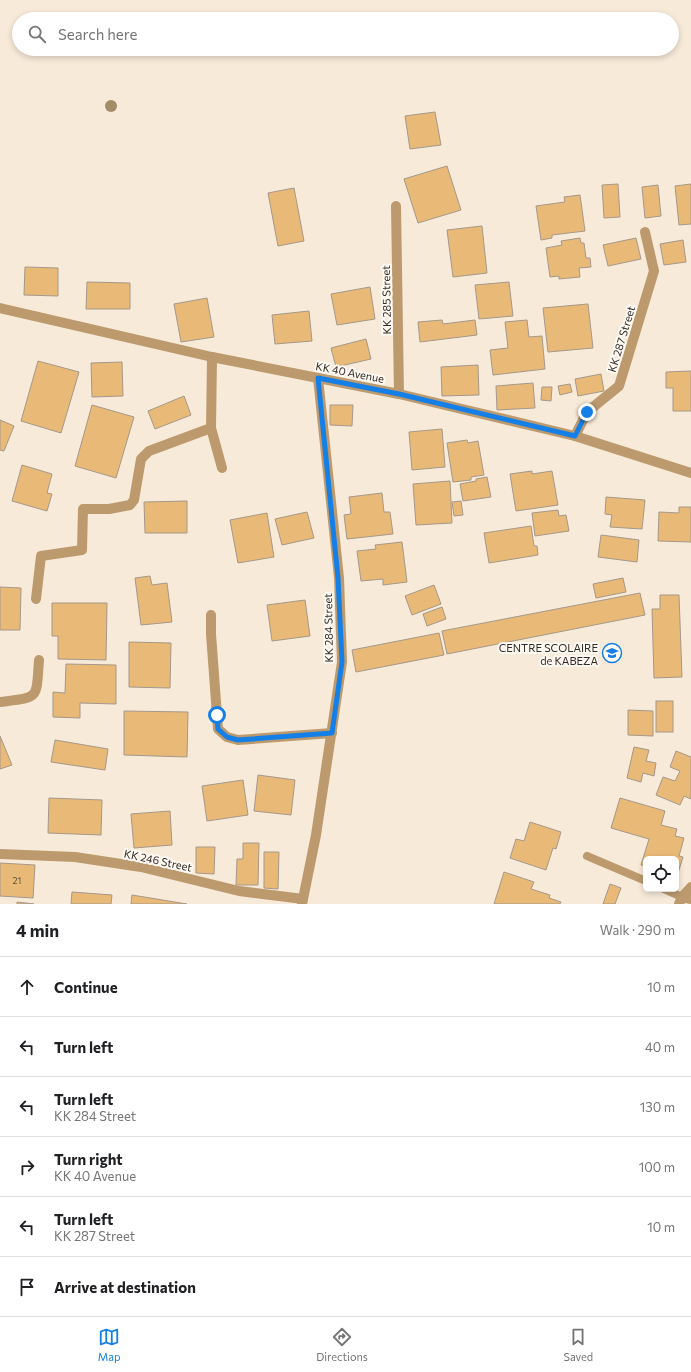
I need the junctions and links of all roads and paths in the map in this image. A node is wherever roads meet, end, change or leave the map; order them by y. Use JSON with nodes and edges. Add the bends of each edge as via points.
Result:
{"nodes":[{"id":1,"x":396,"y":206,"type":"dead end"},
{"id":2,"x":645,"y":232,"type":"dead end"},
{"id":3,"x":0,"y":308,"type":"edge"},
{"id":4,"x":212,"y":357,"type":"junction"},
{"id":5,"x":318,"y":378,"type":"junction"},
{"id":6,"x":399,"y":394,"type":"junction"},
{"id":7,"x":211,"y":428,"type":"junction"},
{"id":8,"x":575,"y":436,"type":"junction"},
{"id":9,"x":222,"y":468,"type":"dead end"},
{"id":10,"x":691,"y":473,"type":"edge"},
{"id":11,"x":36,"y":599,"type":"dead end"},
{"id":12,"x":211,"y":615,"type":"dead end"},
{"id":13,"x":39,"y":660,"type":"dead end"},
{"id":14,"x":0,"y":702,"type":"edge"},
{"id":15,"x":332,"y":733,"type":"junction"},
{"id":16,"x":1,"y":851,"type":"edge"},
{"id":17,"x":587,"y":856,"type":"dead end"},
{"id":18,"x":643,"y":880,"type":"edge"},
{"id":19,"x":691,"y":887,"type":"edge"},
{"id":20,"x":669,"y":892,"type":"edge"},
{"id":21,"x":684,"y":900,"type":"edge"},
{"id":22,"x":302,"y":901,"type":"edge"}],
"edges":[{"from":1,"to":6,"type":"street","name":"KK 285 Street"},
{"from":2,"to":8,"type":"street","name":"KK 287 Street","via":[[654,272],[619,386],[587,412]]},
{"from":3,"to":4,"type":"street","name":"KK 40 Avenue"},
{"from":4,"to":5,"type":"street","name":"KK 40 Avenue"},
{"from":4,"to":7,"type":"street"},
{"from":5,"to":6,"type":"street","name":"KK 40 Avenue"},
{"from":5,"to":15,"type":"street","name":"KK 284 Street","via":[[338,578],[342,662]]},
{"from":6,"to":8,"type":"street","name":"KK 40 Avenue"},
{"from":7,"to":9,"type":"street"},
{"from":7,"to":11,"type":"street","via":[[149,451],[141,459],[135,496],[130,505],[109,509],[83,509],[82,550],[41,556]]},
{"from":8,"to":10,"type":"street","name":"KK 40 Avenue"},
{"from":12,"to":15,"type":"street","via":[[210,634],[218,729],[227,737],[238,740]]},
{"from":13,"to":14,"type":"street","via":[[37,689],[34,695],[29,699]]},
{"from":15,"to":22,"type":"street","name":"KK 284 Street","via":[[316,835]]},
{"from":16,"to":22,"type":"street","name":"KK 246 Street","via":[[75,857],[141,867],[239,891]]},
{"from":17,"to":18,"type":"lane"},
{"from":19,"to":21,"type":"street"},
{"from":20,"to":21,"type":"lane"}]}
